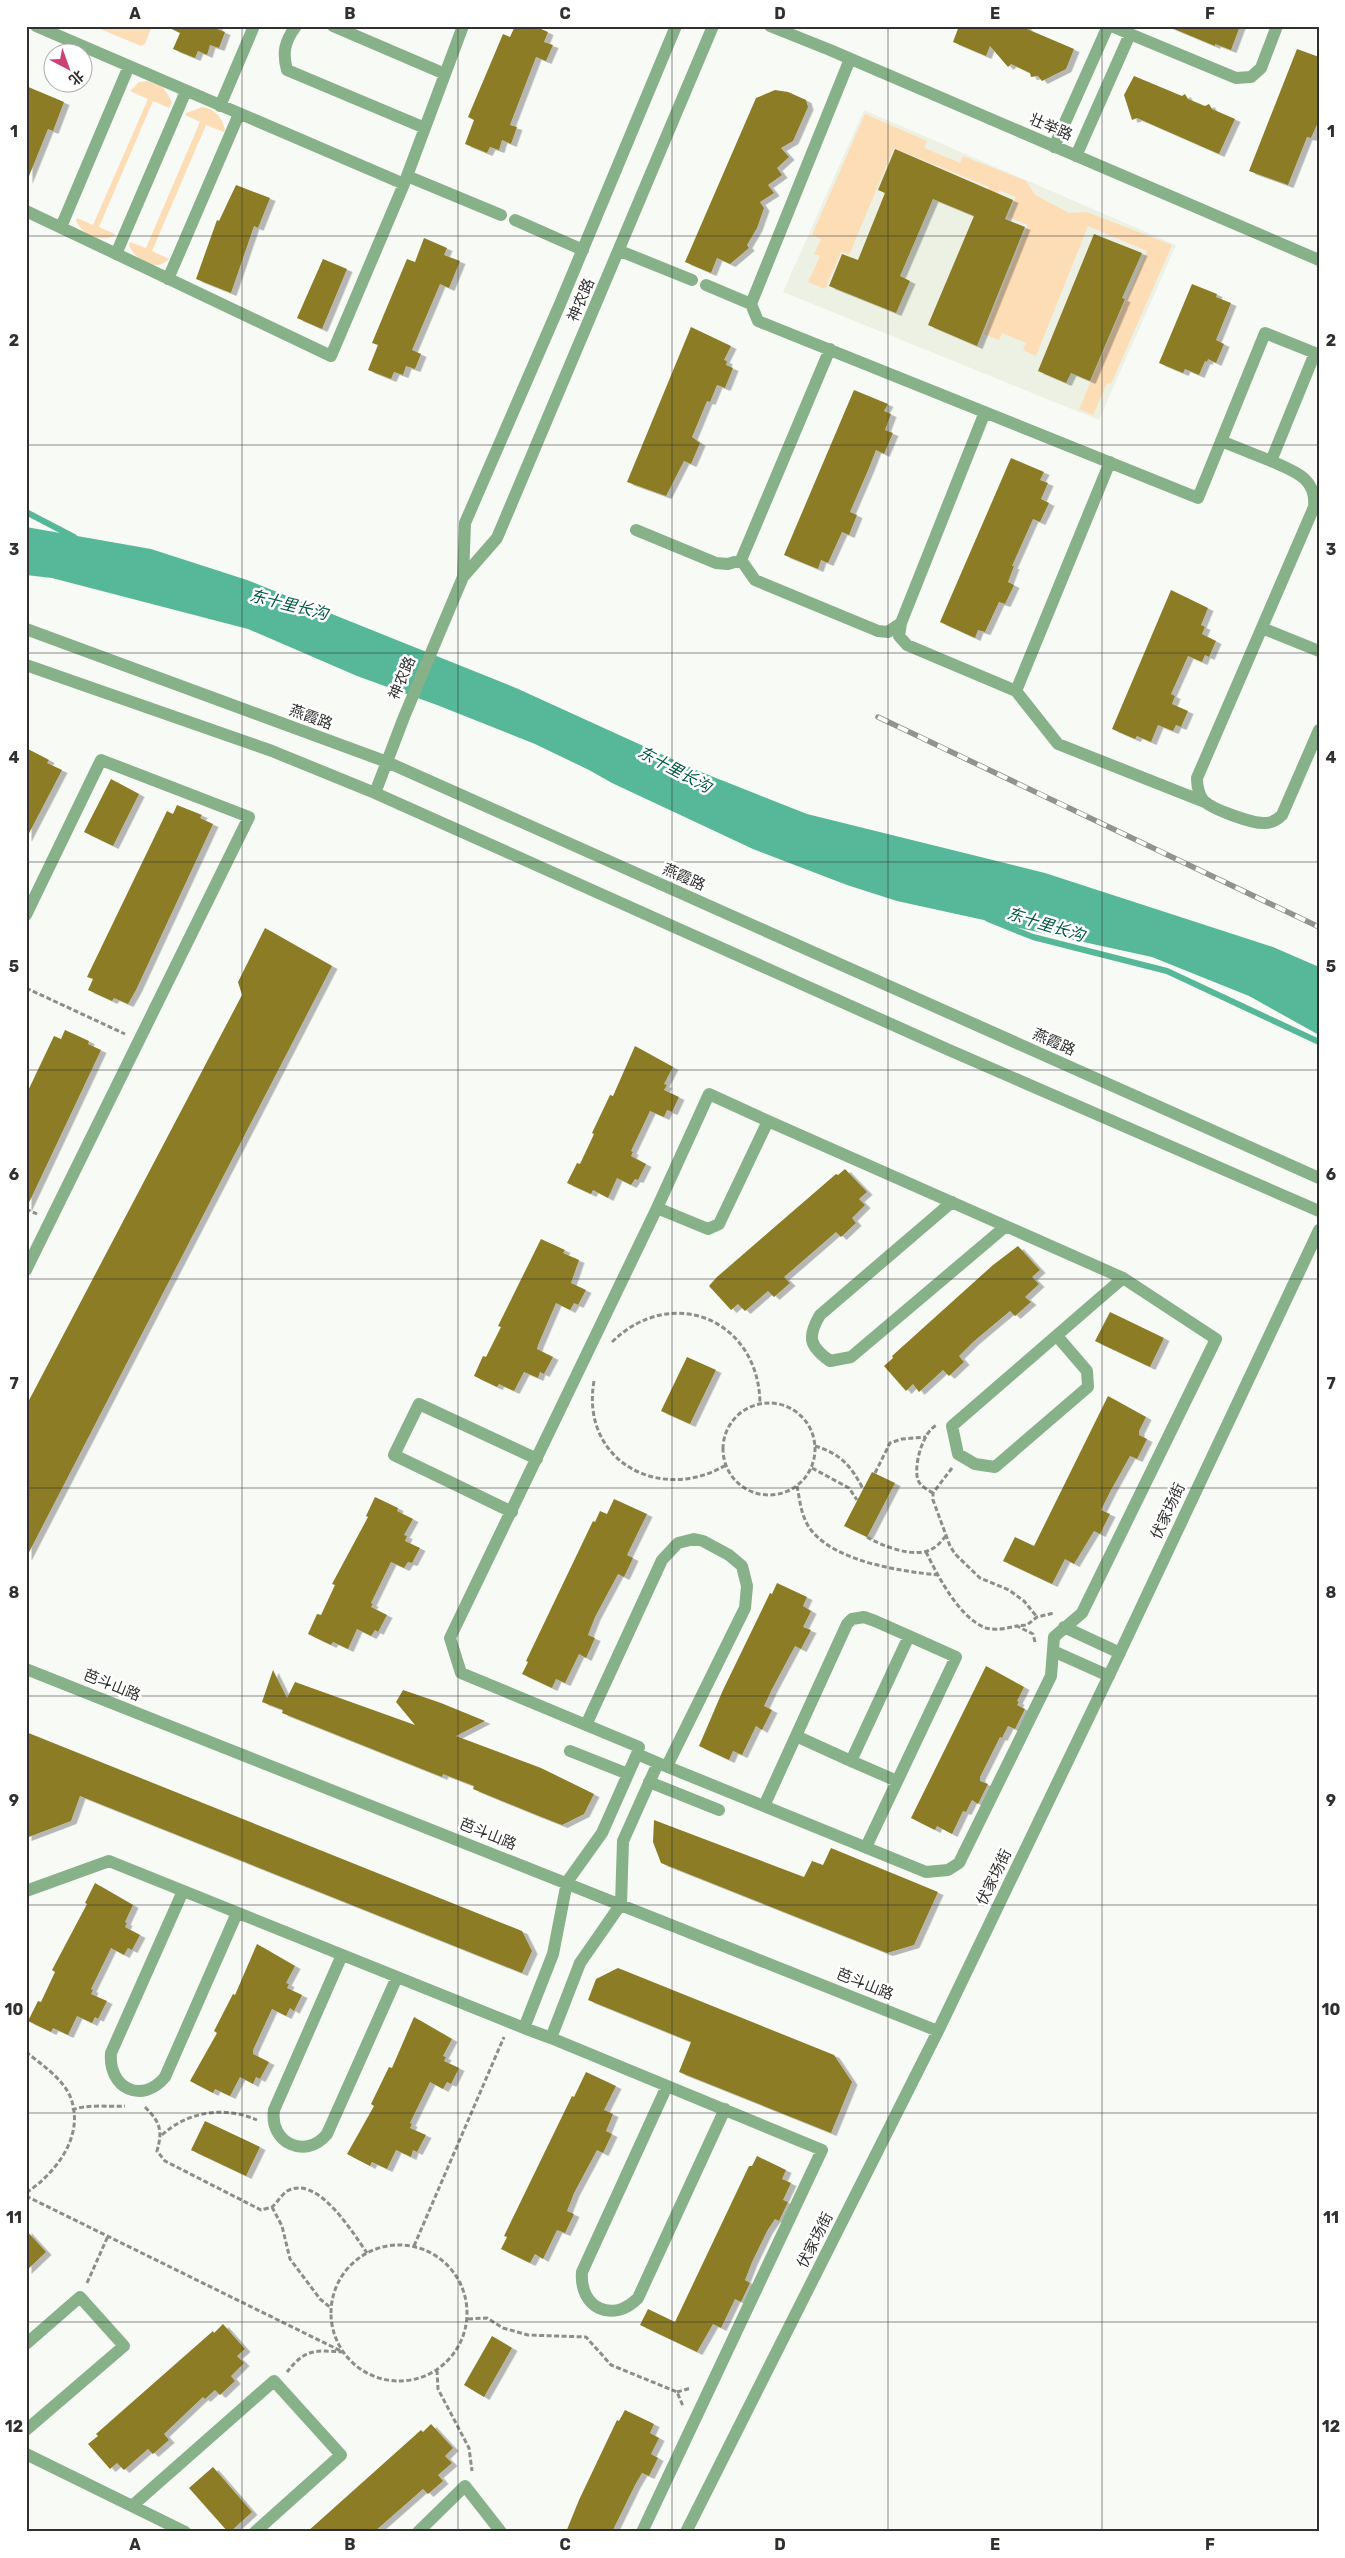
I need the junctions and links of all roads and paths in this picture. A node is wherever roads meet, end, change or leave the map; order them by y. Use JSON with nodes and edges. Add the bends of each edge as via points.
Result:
{"nodes":[{"id":1,"x":36,"y":26,"type":"edge"},
{"id":2,"x":254,"y":26,"type":"edge"},
{"id":3,"x":296,"y":26,"type":"edge"},
{"id":4,"x":333,"y":26,"type":"edge"},
{"id":5,"x":463,"y":26,"type":"edge"},
{"id":6,"x":676,"y":26,"type":"edge"},
{"id":7,"x":713,"y":26,"type":"edge"},
{"id":8,"x":770,"y":26,"type":"edge"},
{"id":9,"x":1108,"y":26,"type":"edge"},
{"id":10,"x":1112,"y":26,"type":"edge"},
{"id":11,"x":1277,"y":26,"type":"edge"},
{"id":12,"x":1130,"y":34,"type":"junction"},
{"id":13,"x":850,"y":58,"type":"junction"},
{"id":14,"x":128,"y":66,"type":"junction"},
{"id":15,"x":445,"y":74,"type":"junction"},
{"id":16,"x":186,"y":91,"type":"junction"},
{"id":17,"x":220,"y":106,"type":"junction"},
{"id":18,"x":239,"y":114,"type":"junction"},
{"id":19,"x":425,"y":128,"type":"junction"},
{"id":20,"x":1054,"y":147,"type":"junction"},
{"id":21,"x":1076,"y":156,"type":"junction"},
{"id":22,"x":405,"y":180,"type":"junction"},
{"id":23,"x":26,"y":211,"type":"edge"},
{"id":24,"x":501,"y":215,"type":"dead end"},
{"id":25,"x":515,"y":220,"type":"dead end"},
{"id":26,"x":61,"y":228,"type":"junction"},
{"id":27,"x":583,"y":250,"type":"junction"},
{"id":28,"x":620,"y":251,"type":"junction"},
{"id":29,"x":116,"y":254,"type":"junction"},
{"id":30,"x":1319,"y":260,"type":"edge"},
{"id":31,"x":168,"y":278,"type":"junction"},
{"id":32,"x":692,"y":280,"type":"dead end"},
{"id":33,"x":706,"y":285,"type":"dead end"},
{"id":34,"x":751,"y":304,"type":"junction"},
{"id":35,"x":830,"y":350,"type":"junction"},
{"id":36,"x":985,"y":412,"type":"junction"},
{"id":37,"x":1221,"y":441,"type":"junction"},
{"id":38,"x":1271,"y":461,"type":"junction"},
{"id":39,"x":1110,"y":462,"type":"junction"},
{"id":40,"x":636,"y":530,"type":"dead end"},
{"id":41,"x":741,"y":560,"type":"junction"},
{"id":42,"x":463,"y":577,"type":"junction"},
{"id":43,"x":901,"y":623,"type":"junction"},
{"id":44,"x":1262,"y":628,"type":"junction"},
{"id":45,"x":26,"y":629,"type":"edge"},
{"id":46,"x":1319,"y":651,"type":"edge"},
{"id":47,"x":26,"y":666,"type":"edge"},
{"id":48,"x":1016,"y":691,"type":"junction"},
{"id":49,"x":1319,"y":730,"type":"edge"},
{"id":50,"x":387,"y":762,"type":"junction"},
{"id":51,"x":375,"y":793,"type":"junction"},
{"id":52,"x":1207,"y":803,"type":"junction"},
{"id":53,"x":26,"y":915,"type":"edge"},
{"id":54,"x":26,"y":988,"type":"edge"},
{"id":55,"x":139,"y":1040,"type":"junction"},
{"id":56,"x":768,"y":1121,"type":"junction"},
{"id":57,"x":1319,"y":1178,"type":"edge"},
{"id":58,"x":952,"y":1202,"type":"junction"},
{"id":59,"x":657,"y":1208,"type":"junction"},
{"id":60,"x":1319,"y":1211,"type":"edge"},
{"id":61,"x":1006,"y":1226,"type":"junction"},
{"id":62,"x":1319,"y":1230,"type":"edge"},
{"id":63,"x":26,"y":1270,"type":"edge"},
{"id":64,"x":1123,"y":1278,"type":"junction"},
{"id":65,"x":1057,"y":1336,"type":"junction"},
{"id":66,"x":611,"y":1343,"type":"dead end"},
{"id":67,"x":595,"y":1375,"type":"dead end"},
{"id":68,"x":760,"y":1404,"type":"junction"},
{"id":69,"x":952,"y":1426,"type":"junction"},
{"id":70,"x":926,"y":1437,"type":"junction"},
{"id":71,"x":815,"y":1446,"type":"junction"},
{"id":72,"x":958,"y":1454,"type":"junction"},
{"id":73,"x":537,"y":1459,"type":"junction"},
{"id":74,"x":726,"y":1465,"type":"junction"},
{"id":75,"x":812,"y":1468,"type":"junction"},
{"id":76,"x":875,"y":1473,"type":"dead end"},
{"id":77,"x":797,"y":1486,"type":"junction"},
{"id":78,"x":863,"y":1489,"type":"dead end"},
{"id":79,"x":933,"y":1493,"type":"junction"},
{"id":80,"x":857,"y":1500,"type":"dead end"},
{"id":81,"x":512,"y":1512,"type":"junction"},
{"id":82,"x":947,"y":1535,"type":"junction"},
{"id":83,"x":867,"y":1537,"type":"dead end"},
{"id":84,"x":926,"y":1552,"type":"junction"},
{"id":85,"x":938,"y":1576,"type":"junction"},
{"id":86,"x":1037,"y":1617,"type":"dead end"},
{"id":87,"x":1017,"y":1626,"type":"dead end"},
{"id":88,"x":1064,"y":1627,"type":"junction"},
{"id":89,"x":909,"y":1636,"type":"junction"},
{"id":90,"x":1053,"y":1651,"type":"junction"},
{"id":91,"x":1120,"y":1653,"type":"junction"},
{"id":92,"x":26,"y":1669,"type":"edge"},
{"id":93,"x":1109,"y":1676,"type":"junction"},
{"id":94,"x":586,"y":1725,"type":"junction"},
{"id":95,"x":796,"y":1736,"type":"junction"},
{"id":96,"x":570,"y":1750,"type":"dead end"},
{"id":97,"x":637,"y":1754,"type":"junction"},
{"id":98,"x":851,"y":1761,"type":"junction"},
{"id":99,"x":662,"y":1764,"type":"junction"},
{"id":100,"x":628,"y":1774,"type":"junction"},
{"id":101,"x":897,"y":1781,"type":"junction"},
{"id":102,"x":649,"y":1782,"type":"junction"},
{"id":103,"x":764,"y":1806,"type":"junction"},
{"id":104,"x":719,"y":1810,"type":"dead end"},
{"id":105,"x":866,"y":1847,"type":"junction"},
{"id":106,"x":567,"y":1882,"type":"junction"},
{"id":107,"x":26,"y":1891,"type":"edge"},
{"id":108,"x":183,"y":1891,"type":"junction"},
{"id":109,"x":621,"y":1904,"type":"junction"},
{"id":110,"x":237,"y":1913,"type":"junction"},
{"id":111,"x":342,"y":1955,"type":"junction"},
{"id":112,"x":397,"y":1977,"type":"junction"},
{"id":113,"x":511,"y":2023,"type":"junction"},
{"id":114,"x":524,"y":2028,"type":"junction"},
{"id":115,"x":938,"y":2031,"type":"junction"},
{"id":116,"x":551,"y":2038,"type":"junction"},
{"id":117,"x":26,"y":2052,"type":"edge"},
{"id":118,"x":667,"y":2086,"type":"junction"},
{"id":119,"x":129,"y":2105,"type":"dead end"},
{"id":120,"x":143,"y":2105,"type":"dead end"},
{"id":121,"x":725,"y":2109,"type":"junction"},
{"id":122,"x":72,"y":2110,"type":"junction"},
{"id":123,"x":274,"y":2128,"type":"junction"},
{"id":124,"x":162,"y":2134,"type":"junction"},
{"id":125,"x":26,"y":2194,"type":"edge"},
{"id":126,"x":272,"y":2206,"type":"junction"},
{"id":127,"x":108,"y":2236,"type":"junction"},
{"id":128,"x":414,"y":2246,"type":"junction"},
{"id":129,"x":367,"y":2253,"type":"junction"},
{"id":130,"x":80,"y":2297,"type":"junction"},
{"id":131,"x":331,"y":2308,"type":"junction"},
{"id":132,"x":468,"y":2319,"type":"junction"},
{"id":133,"x":26,"y":2344,"type":"edge"},
{"id":134,"x":342,"y":2352,"type":"junction"},
{"id":135,"x":437,"y":2370,"type":"junction"},
{"id":136,"x":274,"y":2381,"type":"junction"},
{"id":137,"x":691,"y":2428,"type":"junction"},
{"id":138,"x":26,"y":2430,"type":"edge"},
{"id":139,"x":26,"y":2454,"type":"edge"},
{"id":140,"x":465,"y":2486,"type":"junction"},
{"id":141,"x":132,"y":2506,"type":"junction"},
{"id":142,"x":185,"y":2532,"type":"edge"},
{"id":143,"x":255,"y":2532,"type":"edge"},
{"id":144,"x":418,"y":2532,"type":"edge"},
{"id":145,"x":501,"y":2532,"type":"edge"},
{"id":146,"x":642,"y":2532,"type":"edge"},
{"id":147,"x":686,"y":2532,"type":"edge"}],
"edges":[{"from":1,"to":14,"type":"street"},
{"from":2,"to":17,"type":"street"},
{"from":3,"to":19,"type":"street","via":[[285,43],[283,57],[287,70]]},
{"from":4,"to":15,"type":"street"},
{"from":5,"to":15,"type":"street"},
{"from":6,"to":27,"type":"street","name":"神农路"},
{"from":7,"to":28,"type":"street","name":"神农路"},
{"from":8,"to":13,"type":"street","name":"壮举路"},
{"from":9,"to":20,"type":"street"},
{"from":10,"to":12,"type":"street"},
{"from":11,"to":12,"type":"street","via":[[1261,68],[1251,77],[1236,78]]},
{"from":12,"to":21,"type":"street"},
{"from":13,"to":20,"type":"street","name":"壮举路"},
{"from":13,"to":34,"type":"street"},
{"from":14,"to":16,"type":"street"},
{"from":14,"to":26,"type":"street"},
{"from":15,"to":19,"type":"street"},
{"from":16,"to":17,"type":"street"},
{"from":16,"to":29,"type":"street"},
{"from":17,"to":18,"type":"street"},
{"from":18,"to":22,"type":"street"},
{"from":18,"to":31,"type":"street"},
{"from":19,"to":22,"type":"street"},
{"from":20,"to":21,"type":"street","name":"壮举路"},
{"from":21,"to":30,"type":"street","name":"壮举路"},
{"from":22,"to":24,"type":"street"},
{"from":22,"to":31,"type":"street","via":[[331,356]]},
{"from":23,"to":26,"type":"street"},
{"from":25,"to":27,"type":"street"},
{"from":26,"to":29,"type":"street"},
{"from":27,"to":42,"type":"street","name":"神农路","via":[[464,523]]},
{"from":28,"to":32,"type":"street"},
{"from":28,"to":42,"type":"street","name":"神农路","via":[[497,538]]},
{"from":29,"to":31,"type":"street"},
{"from":33,"to":34,"type":"street"},
{"from":34,"to":35,"type":"street","via":[[758,321]]},
{"from":35,"to":36,"type":"street"},
{"from":35,"to":41,"type":"street"},
{"from":36,"to":39,"type":"street"},
{"from":36,"to":43,"type":"street"},
{"from":37,"to":38,"type":"street"},
{"from":37,"to":38,"type":"street","via":[[1265,333],[1298,346],[1315,353]]},
{"from":37,"to":39,"type":"street","via":[[1198,498]]},
{"from":38,"to":44,"type":"street","via":[[1306,479],[1315,500]]},
{"from":39,"to":48,"type":"street"},
{"from":40,"to":41,"type":"street","via":[[716,563]]},
{"from":41,"to":43,"type":"street","via":[[756,580],[878,631],[888,632]]},
{"from":42,"to":50,"type":"street","name":"神农路"},
{"from":43,"to":48,"type":"street","via":[[899,636],[907,645]]},
{"from":44,"to":46,"type":"street"},
{"from":44,"to":52,"type":"street","via":[[1197,778],[1199,793]]},
{"from":45,"to":50,"type":"street","name":"燕霞路"},
{"from":47,"to":51,"type":"street","via":[[272,752]]},
{"from":48,"to":52,"type":"street","via":[[1058,744]]},
{"from":49,"to":52,"type":"street","via":[[1277,820],[1256,823]]},
{"from":50,"to":51,"type":"street","name":"神农路"},
{"from":50,"to":57,"type":"street","name":"燕霞路"},
{"from":51,"to":60,"type":"street","via":[[949,1050]]},
{"from":53,"to":55,"type":"street","via":[[101,760],[249,817]]},
{"from":54,"to":55,"type":"path"},
{"from":55,"to":63,"type":"street"},
{"from":56,"to":58,"type":"street"},
{"from":56,"to":59,"type":"street","via":[[719,1224],[708,1229]]},
{"from":56,"to":59,"type":"street","via":[[709,1094]]},
{"from":58,"to":61,"type":"street"},
{"from":58,"to":61,"type":"street","via":[[820,1314],[812,1328],[811,1340],[817,1352],[830,1361],[851,1357]]},
{"from":59,"to":73,"type":"street"},
{"from":61,"to":64,"type":"street"},
{"from":62,"to":91,"type":"street","name":"伏家场街"},
{"from":64,"to":65,"type":"street"},
{"from":64,"to":88,"type":"street","via":[[1216,1339],[1082,1614]]},
{"from":65,"to":69,"type":"street"},
{"from":65,"to":72,"type":"street","via":[[1087,1371],[1088,1387],[995,1467],[975,1464]]},
{"from":66,"to":68,"type":"path","via":[[639,1321],[656,1315],[691,1314],[709,1319],[738,1339],[748,1353],[756,1370]]},
{"from":67,"to":74,"type":"path","via":[[592,1410],[597,1427],[611,1450],[630,1468],[646,1476],[673,1481],[701,1478]]},
{"from":68,"to":71,"type":"path","via":[[780,1404],[801,1416],[808,1424]]},
{"from":68,"to":74,"type":"path","via":[[735,1418],[728,1429],[724,1447]]},
{"from":69,"to":70,"type":"path","via":[[940,1423]]},
{"from":69,"to":72,"type":"street"},
{"from":70,"to":76,"type":"path","via":[[890,1443]]},
{"from":70,"to":79,"type":"path","via":[[916,1472],[919,1482]]},
{"from":71,"to":75,"type":"path"},
{"from":71,"to":78,"type":"path","via":[[846,1462]]},
{"from":72,"to":79,"type":"path","via":[[953,1467]]},
{"from":73,"to":81,"type":"street"},
{"from":73,"to":81,"type":"street","via":[[419,1404],[394,1455]]},
{"from":74,"to":77,"type":"path","via":[[732,1476],[750,1491],[774,1495]]},
{"from":75,"to":77,"type":"path"},
{"from":75,"to":80,"type":"path","via":[[849,1488]]},
{"from":77,"to":85,"type":"path","via":[[803,1515],[810,1529],[824,1544],[869,1562]]},
{"from":79,"to":82,"type":"path"},
{"from":81,"to":94,"type":"street","via":[[450,1638],[461,1673]]},
{"from":82,"to":84,"type":"path"},
{"from":82,"to":86,"type":"path","via":[[950,1546],[971,1570],[987,1582],[1010,1590]]},
{"from":83,"to":84,"type":"path","via":[[897,1550]]},
{"from":84,"to":85,"type":"path"},
{"from":85,"to":87,"type":"path","via":[[956,1603],[985,1628],[998,1630]]},
{"from":88,"to":90,"type":"street","via":[[1054,1638]]},
{"from":88,"to":91,"type":"street"},
{"from":89,"to":95,"type":"street","via":[[864,1617],[852,1619]]},
{"from":89,"to":98,"type":"street"},
{"from":89,"to":101,"type":"street","via":[[956,1657]]},
{"from":90,"to":93,"type":"street"},
{"from":90,"to":105,"type":"street","via":[[1051,1676],[959,1863],[948,1870],[926,1872]]},
{"from":91,"to":93,"type":"street","name":"伏家场街"},
{"from":92,"to":106,"type":"street","name":"芭斗山路"},
{"from":93,"to":115,"type":"street","name":"伏家场街"},
{"from":94,"to":97,"type":"street","via":[[639,1747]]},
{"from":94,"to":99,"type":"street","via":[[662,1560],[678,1543],[694,1539],[703,1541],[742,1566],[747,1596],[745,1608]]},
{"from":95,"to":98,"type":"street"},
{"from":95,"to":103,"type":"street"},
{"from":96,"to":100,"type":"street"},
{"from":97,"to":99,"type":"street"},
{"from":97,"to":100,"type":"street"},
{"from":98,"to":101,"type":"street"},
{"from":99,"to":102,"type":"street"},
{"from":99,"to":103,"type":"street"},
{"from":100,"to":106,"type":"street","via":[[602,1832]]},
{"from":101,"to":105,"type":"street"},
{"from":102,"to":104,"type":"street"},
{"from":102,"to":109,"type":"street","via":[[623,1841]]},
{"from":103,"to":105,"type":"street"},
{"from":106,"to":109,"type":"street","name":"芭斗山路"},
{"from":106,"to":114,"type":"street","via":[[553,1954]]},
{"from":107,"to":108,"type":"street","via":[[109,1861]]},
{"from":108,"to":110,"type":"street"},
{"from":108,"to":110,"type":"street","via":[[111,2054],[112,2071],[129,2089],[153,2088],[165,2077]]},
{"from":109,"to":115,"type":"street","name":"芭斗山路"},
{"from":109,"to":116,"type":"street","via":[[580,1963]]},
{"from":110,"to":111,"type":"street"},
{"from":111,"to":112,"type":"street"},
{"from":111,"to":123,"type":"street","via":[[274,2110]]},
{"from":112,"to":113,"type":"street"},
{"from":112,"to":123,"type":"street","via":[[327,2134],[308,2147],[292,2146],[284,2142]]},
{"from":113,"to":114,"type":"street"},
{"from":113,"to":128,"type":"path"},
{"from":114,"to":116,"type":"street"},
{"from":115,"to":147,"type":"street","name":"伏家场街"},
{"from":116,"to":118,"type":"street"},
{"from":117,"to":122,"type":"path","via":[[70,2095]]},
{"from":118,"to":121,"type":"street"},
{"from":118,"to":121,"type":"street","via":[[582,2272],[583,2291],[603,2310],[623,2309],[638,2298]]},
{"from":119,"to":122,"type":"path","via":[[80,2106]]},
{"from":120,"to":124,"type":"path","via":[[155,2117]]},
{"from":121,"to":137,"type":"street","via":[[822,2150]]},
{"from":122,"to":125,"type":"path","via":[[72,2134],[62,2161]]},
{"from":123,"to":124,"type":"path","via":[[249,2116],[218,2110],[170,2127]]},
{"from":124,"to":126,"type":"path","via":[[157,2151],[165,2161],[261,2210]]},
{"from":125,"to":127,"type":"path"},
{"from":126,"to":129,"type":"path","via":[[291,2189],[306,2188],[323,2197]]},
{"from":126,"to":131,"type":"path","via":[[282,2226],[290,2259],[320,2299]]},
{"from":127,"to":130,"type":"path"},
{"from":127,"to":134,"type":"path"},
{"from":128,"to":129,"type":"path","via":[[391,2245]]},
{"from":128,"to":132,"type":"path","via":[[435,2254],[457,2275],[464,2289]]},
{"from":129,"to":131,"type":"path","via":[[340,2278]]},
{"from":130,"to":133,"type":"street"},
{"from":130,"to":138,"type":"street","via":[[124,2346]]},
{"from":131,"to":134,"type":"path","via":[[333,2331]]},
{"from":132,"to":135,"type":"path","via":[[458,2348]]},
{"from":132,"to":137,"type":"path","via":[[487,2318],[503,2328],[528,2335],[586,2337],[611,2365],[677,2392]]},
{"from":134,"to":135,"type":"path","via":[[352,2363],[379,2379],[409,2381]]},
{"from":134,"to":136,"type":"path","via":[[312,2350]]},
{"from":135,"to":140,"type":"path","via":[[442,2399],[469,2448],[473,2470]]},
{"from":136,"to":141,"type":"street"},
{"from":136,"to":143,"type":"street","via":[[341,2455]]},
{"from":137,"to":146,"type":"street"},
{"from":139,"to":141,"type":"street"},
{"from":140,"to":144,"type":"street"},
{"from":140,"to":145,"type":"street"},
{"from":141,"to":142,"type":"street"}]}
